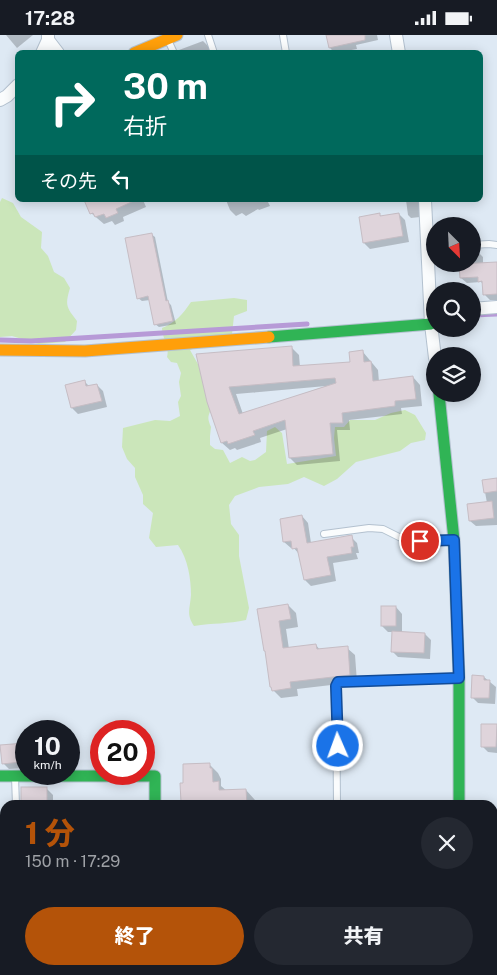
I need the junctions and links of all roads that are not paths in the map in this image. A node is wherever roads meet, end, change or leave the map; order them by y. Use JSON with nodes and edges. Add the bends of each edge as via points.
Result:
{"nodes":[{"id":1,"x":208,"y":35,"type":"edge"},
{"id":2,"x":282,"y":35,"type":"edge"},
{"id":3,"x":396,"y":35,"type":"edge"},
{"id":4,"x":48,"y":37,"type":"edge"},
{"id":5,"x":172,"y":37,"type":"edge"},
{"id":6,"x":43,"y":50,"type":"edge"},
{"id":7,"x":56,"y":50,"type":"edge"},
{"id":8,"x":141,"y":50,"type":"edge"},
{"id":9,"x":174,"y":50,"type":"edge"},
{"id":10,"x":213,"y":50,"type":"edge"},
{"id":11,"x":285,"y":50,"type":"edge"},
{"id":12,"x":398,"y":50,"type":"edge"},
{"id":13,"x":15,"y":88,"type":"edge"},
{"id":14,"x":0,"y":101,"type":"edge"},
{"id":15,"x":424,"y":202,"type":"edge"},
{"id":16,"x":426,"y":217,"type":"edge"},
{"id":17,"x":481,"y":244,"type":"edge"},
{"id":18,"x":497,"y":245,"type":"edge"},
{"id":19,"x":497,"y":307,"type":"edge"},
{"id":20,"x":481,"y":308,"type":"edge"},
{"id":21,"x":426,"y":317,"type":"edge"},
{"id":22,"x":0,"y":350,"type":"edge"},
{"id":23,"x":440,"y":402,"type":"edge"},
{"id":24,"x":324,"y":534,"type":"dead end"},
{"id":25,"x":454,"y":540,"type":"junction"},
{"id":26,"x":459,"y":678,"type":"junction"},
{"id":27,"x":0,"y":775,"type":"edge"},
{"id":28,"x":15,"y":776,"type":"edge"},
{"id":29,"x":80,"y":776,"type":"edge"},
{"id":30,"x":15,"y":785,"type":"edge"},
{"id":31,"x":16,"y":800,"type":"edge"},
{"id":32,"x":155,"y":800,"type":"edge"},
{"id":33,"x":337,"y":800,"type":"edge"},
{"id":34,"x":459,"y":800,"type":"edge"}],
"edges":[{"from":1,"to":10,"type":"lane"},
{"from":2,"to":11,"type":"lane"},
{"from":3,"to":12,"type":"street"},
{"from":4,"to":6,"type":"street"},
{"from":4,"to":7,"type":"street"},
{"from":5,"to":8,"type":"street"},
{"from":5,"to":9,"type":"lane"},
{"from":13,"to":14,"type":"street"},
{"from":15,"to":16,"type":"street"},
{"from":17,"to":18,"type":"lane"},
{"from":19,"to":20,"type":"street"},
{"from":21,"to":22,"type":"street","via":[[85,351]]},
{"from":23,"to":25,"type":"street"},
{"from":24,"to":25,"type":"lane","via":[[384,529],[405,540]]},
{"from":25,"to":26,"type":"street"},
{"from":26,"to":33,"type":"lane","via":[[338,682]]},
{"from":26,"to":34,"type":"street"},
{"from":27,"to":28,"type":"street"},
{"from":29,"to":32,"type":"street","via":[[155,776]]},
{"from":30,"to":31,"type":"lane"}]}
